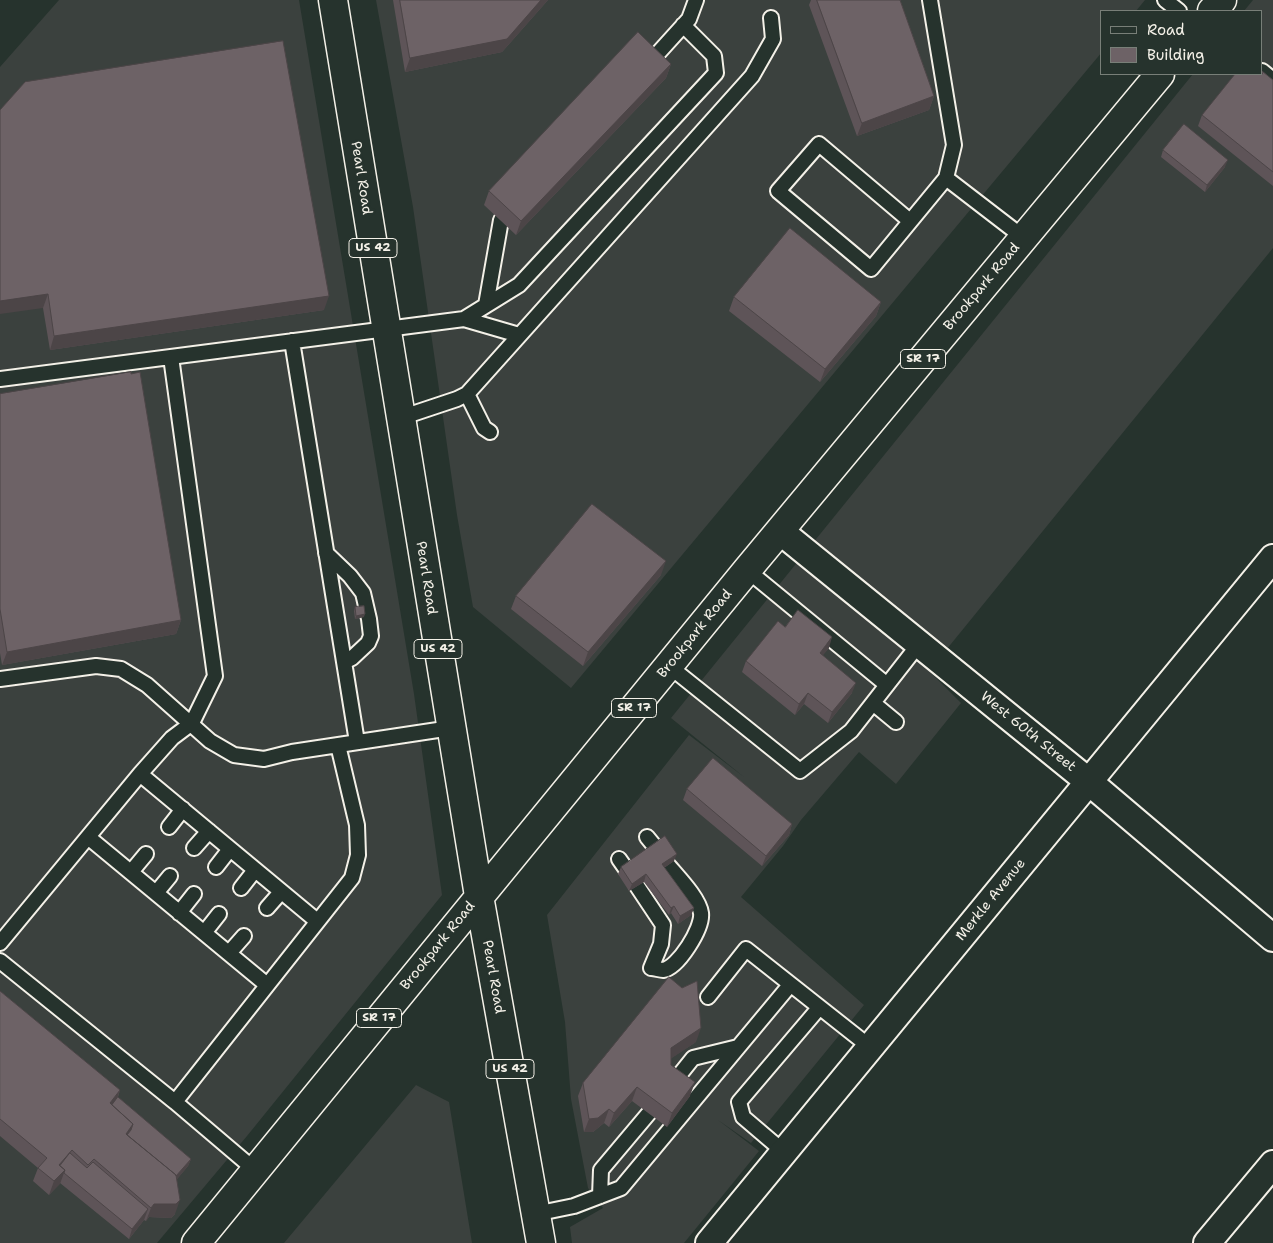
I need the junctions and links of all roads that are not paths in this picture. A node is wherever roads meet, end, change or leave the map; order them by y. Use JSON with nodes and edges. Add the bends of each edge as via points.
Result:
{"nodes":[{"id":1,"x":333,"y":0,"type":"edge"},
{"id":2,"x":696,"y":0,"type":"edge"},
{"id":3,"x":930,"y":0,"type":"edge"},
{"id":4,"x":1165,"y":0,"type":"edge"},
{"id":5,"x":1222,"y":0,"type":"edge"},
{"id":6,"x":1178,"y":10,"type":"edge"},
{"id":7,"x":1213,"y":10,"type":"edge"},
{"id":8,"x":771,"y":18,"type":"dead end"},
{"id":9,"x":684,"y":25,"type":"junction"},
{"id":10,"x":651,"y":61,"type":"edge"},
{"id":11,"x":1263,"y":72,"type":"edge"},
{"id":12,"x":1159,"y":75,"type":"edge"},
{"id":13,"x":1273,"y":80,"type":"edge"},
{"id":14,"x":946,"y":178,"type":"junction"},
{"id":15,"x":500,"y":220,"type":"edge"},
{"id":16,"x":910,"y":221,"type":"junction"},
{"id":17,"x":1024,"y":238,"type":"junction"},
{"id":18,"x":486,"y":305,"type":"junction"},
{"id":19,"x":464,"y":319,"type":"junction"},
{"id":20,"x":385,"y":328,"type":"junction"},
{"id":21,"x":519,"y":335,"type":"junction"},
{"id":22,"x":292,"y":341,"type":"junction"},
{"id":23,"x":171,"y":356,"type":"junction"},
{"id":24,"x":0,"y":379,"type":"edge"},
{"id":25,"x":467,"y":394,"type":"junction"},
{"id":26,"x":400,"y":418,"type":"junction"},
{"id":27,"x":490,"y":432,"type":"dead end"},
{"id":28,"x":780,"y":531,"type":"junction"},
{"id":29,"x":326,"y":553,"type":"junction"},
{"id":30,"x":1273,"y":558,"type":"edge"},
{"id":31,"x":747,"y":570,"type":"junction"},
{"id":32,"x":919,"y":644,"type":"junction"},
{"id":33,"x":344,"y":662,"type":"junction"},
{"id":34,"x":669,"y":666,"type":"junction"},
{"id":35,"x":0,"y":679,"type":"edge"},
{"id":36,"x":887,"y":685,"type":"junction"},
{"id":37,"x":873,"y":703,"type":"junction"},
{"id":38,"x":896,"y":722,"type":"dead end"},
{"id":39,"x":192,"y":723,"type":"junction"},
{"id":40,"x":451,"y":728,"type":"junction"},
{"id":41,"x":357,"y":742,"type":"junction"},
{"id":42,"x":338,"y":745,"type":"junction"},
{"id":43,"x":140,"y":774,"type":"junction"},
{"id":44,"x":1088,"y":781,"type":"junction"},
{"id":45,"x":183,"y":810,"type":"junction"},
{"id":46,"x":169,"y":827,"type":"dead end"},
{"id":47,"x":208,"y":831,"type":"junction"},
{"id":48,"x":88,"y":837,"type":"junction"},
{"id":49,"x":194,"y":848,"type":"dead end"},
{"id":50,"x":230,"y":849,"type":"junction"},
{"id":51,"x":146,"y":854,"type":"dead end"},
{"id":52,"x":668,"y":865,"type":"edge"},
{"id":53,"x":216,"y":867,"type":"dead end"},
{"id":54,"x":255,"y":870,"type":"junction"},
{"id":55,"x":131,"y":872,"type":"junction"},
{"id":56,"x":170,"y":876,"type":"dead end"},
{"id":57,"x":637,"y":886,"type":"edge"},
{"id":58,"x":241,"y":888,"type":"dead end"},
{"id":59,"x":281,"y":892,"type":"junction"},
{"id":60,"x":156,"y":893,"type":"junction"},
{"id":61,"x":194,"y":894,"type":"dead end"},
{"id":62,"x":479,"y":896,"type":"junction"},
{"id":63,"x":267,"y":908,"type":"dead end"},
{"id":64,"x":179,"y":912,"type":"junction"},
{"id":65,"x":219,"y":914,"type":"dead end"},
{"id":66,"x":318,"y":921,"type":"junction"},
{"id":67,"x":204,"y":933,"type":"junction"},
{"id":68,"x":244,"y":936,"type":"dead end"},
{"id":69,"x":1273,"y":938,"type":"edge"},
{"id":70,"x":0,"y":943,"type":"edge"},
{"id":71,"x":229,"y":953,"type":"junction"},
{"id":72,"x":0,"y":962,"type":"edge"},
{"id":73,"x":267,"y":985,"type":"junction"},
{"id":74,"x":790,"y":985,"type":"junction"},
{"id":75,"x":708,"y":997,"type":"dead end"},
{"id":76,"x":819,"y":1008,"type":"junction"},
{"id":77,"x":738,"y":1047,"type":"junction"},
{"id":78,"x":870,"y":1048,"type":"junction"},
{"id":79,"x":673,"y":1083,"type":"edge"},
{"id":80,"x":175,"y":1102,"type":"junction"},
{"id":81,"x":649,"y":1113,"type":"edge"},
{"id":82,"x":784,"y":1152,"type":"junction"},
{"id":83,"x":1273,"y":1164,"type":"edge"},
{"id":84,"x":255,"y":1170,"type":"junction"},
{"id":85,"x":600,"y":1196,"type":"junction"},
{"id":86,"x":535,"y":1214,"type":"junction"},
{"id":87,"x":196,"y":1243,"type":"edge"},
{"id":88,"x":541,"y":1243,"type":"edge"},
{"id":89,"x":709,"y":1243,"type":"edge"},
{"id":90,"x":1207,"y":1243,"type":"edge"}],
"edges":[{"from":1,"to":20,"type":"main road","name":"Pearl Road","number":"US 42"},
{"from":2,"to":9,"type":"lane"},
{"from":3,"to":14,"type":"lane","via":[[954,145]]},
{"from":4,"to":6,"type":"lane"},
{"from":5,"to":7,"type":"main road"},
{"from":8,"to":21,"type":"lane","via":[[773,39],[752,76]]},
{"from":9,"to":10,"type":"lane"},
{"from":9,"to":18,"type":"lane","via":[[714,56],[716,73],[519,285]]},
{"from":11,"to":13,"type":"lane"},
{"from":12,"to":17,"type":"main road","name":"Brookpark Road","number":"SR 17"},
{"from":14,"to":16,"type":"lane"},
{"from":14,"to":17,"type":"lane"},
{"from":15,"to":18,"type":"lane"},
{"from":16,"to":16,"type":"lane","via":[[871,269],[778,191],[819,144]]},
{"from":17,"to":28,"type":"main road","name":"Brookpark Road","number":"SR 17"},
{"from":18,"to":19,"type":"lane"},
{"from":19,"to":20,"type":"lane"},
{"from":19,"to":21,"type":"lane"},
{"from":20,"to":22,"type":"lane"},
{"from":20,"to":26,"type":"main road","name":"Pearl Road","number":"US 42"},
{"from":21,"to":25,"type":"lane"},
{"from":22,"to":23,"type":"lane"},
{"from":22,"to":29,"type":"lane"},
{"from":23,"to":24,"type":"lane"},
{"from":23,"to":39,"type":"lane","via":[[215,676]]},
{"from":25,"to":26,"type":"lane"},
{"from":25,"to":27,"type":"lane","via":[[484,428]]},
{"from":26,"to":40,"type":"main road","name":"Pearl Road","number":"US 42"},
{"from":28,"to":31,"type":"main road","name":"Brookpark Road","number":"SR 17"},
{"from":28,"to":32,"type":"street","name":"West 60th Street"},
{"from":29,"to":33,"type":"lane"},
{"from":29,"to":33,"type":"lane","via":[[363,593],[369,619],[371,636],[368,643]]},
{"from":30,"to":44,"type":"street","name":"Merkle Avenue"},
{"from":31,"to":34,"type":"main road","name":"Brookpark Road","number":"SR 17"},
{"from":31,"to":36,"type":"lane"},
{"from":32,"to":36,"type":"lane"},
{"from":32,"to":44,"type":"street","name":"West 60th Street"},
{"from":33,"to":41,"type":"lane"},
{"from":34,"to":37,"type":"lane","via":[[800,771],[851,731]]},
{"from":34,"to":62,"type":"main road","name":"Brookpark Road","number":"SR 17"},
{"from":35,"to":39,"type":"lane","via":[[96,666],[121,669],[147,685]]},
{"from":36,"to":37,"type":"lane"},
{"from":37,"to":38,"type":"lane"},
{"from":39,"to":42,"type":"lane","via":[[210,740],[234,755],[264,759]]},
{"from":39,"to":43,"type":"lane","via":[[172,738]]},
{"from":40,"to":41,"type":"lane"},
{"from":40,"to":62,"type":"main road","name":"Pearl Road","number":"US 42"},
{"from":41,"to":42,"type":"lane"},
{"from":42,"to":66,"type":"lane","via":[[357,825],[358,855],[352,878]]},
{"from":43,"to":45,"type":"lane"},
{"from":43,"to":48,"type":"lane"},
{"from":44,"to":69,"type":"street","name":"West 60th Street"},
{"from":44,"to":78,"type":"street","name":"Merkle Avenue"},
{"from":45,"to":46,"type":"lane"},
{"from":45,"to":47,"type":"lane"},
{"from":47,"to":49,"type":"lane"},
{"from":47,"to":50,"type":"lane"},
{"from":48,"to":55,"type":"lane"},
{"from":48,"to":70,"type":"lane"},
{"from":50,"to":53,"type":"lane"},
{"from":50,"to":54,"type":"lane"},
{"from":51,"to":55,"type":"lane"},
{"from":52,"to":57,"type":"lane","via":[[698,903],[701,915],[694,938],[674,964],[664,970],[652,968],[661,944],[663,925]]},
{"from":54,"to":58,"type":"lane"},
{"from":54,"to":59,"type":"lane"},
{"from":55,"to":60,"type":"lane"},
{"from":56,"to":60,"type":"lane"},
{"from":59,"to":63,"type":"lane"},
{"from":59,"to":66,"type":"lane"},
{"from":60,"to":64,"type":"lane"},
{"from":61,"to":64,"type":"lane"},
{"from":62,"to":84,"type":"main road","name":"Brookpark Road","number":"SR 17"},
{"from":62,"to":86,"type":"main road","name":"Pearl Road","number":"US 42"},
{"from":64,"to":67,"type":"lane"},
{"from":65,"to":67,"type":"lane"},
{"from":66,"to":73,"type":"lane"},
{"from":67,"to":71,"type":"lane"},
{"from":68,"to":71,"type":"lane"},
{"from":71,"to":73,"type":"lane"},
{"from":72,"to":80,"type":"lane"},
{"from":73,"to":80,"type":"lane"},
{"from":74,"to":75,"type":"lane","via":[[746,949]]},
{"from":74,"to":76,"type":"lane"},
{"from":74,"to":77,"type":"lane"},
{"from":76,"to":78,"type":"lane"},
{"from":76,"to":82,"type":"lane","via":[[739,1102],[744,1117]]},
{"from":77,"to":79,"type":"lane","via":[[693,1058]]},
{"from":77,"to":85,"type":"lane","via":[[621,1188]]},
{"from":78,"to":82,"type":"street","name":"Merkle Avenue"},
{"from":80,"to":84,"type":"lane"},
{"from":81,"to":85,"type":"lane","via":[[601,1170]]},
{"from":82,"to":89,"type":"street","name":"Merkle Avenue"},
{"from":83,"to":90,"type":"street"},
{"from":84,"to":87,"type":"main road","name":"Brookpark Road","number":"SR 17"},
{"from":85,"to":86,"type":"lane","via":[[574,1206]]},
{"from":86,"to":88,"type":"main road","name":"Pearl Road","number":"US 42"}]}
